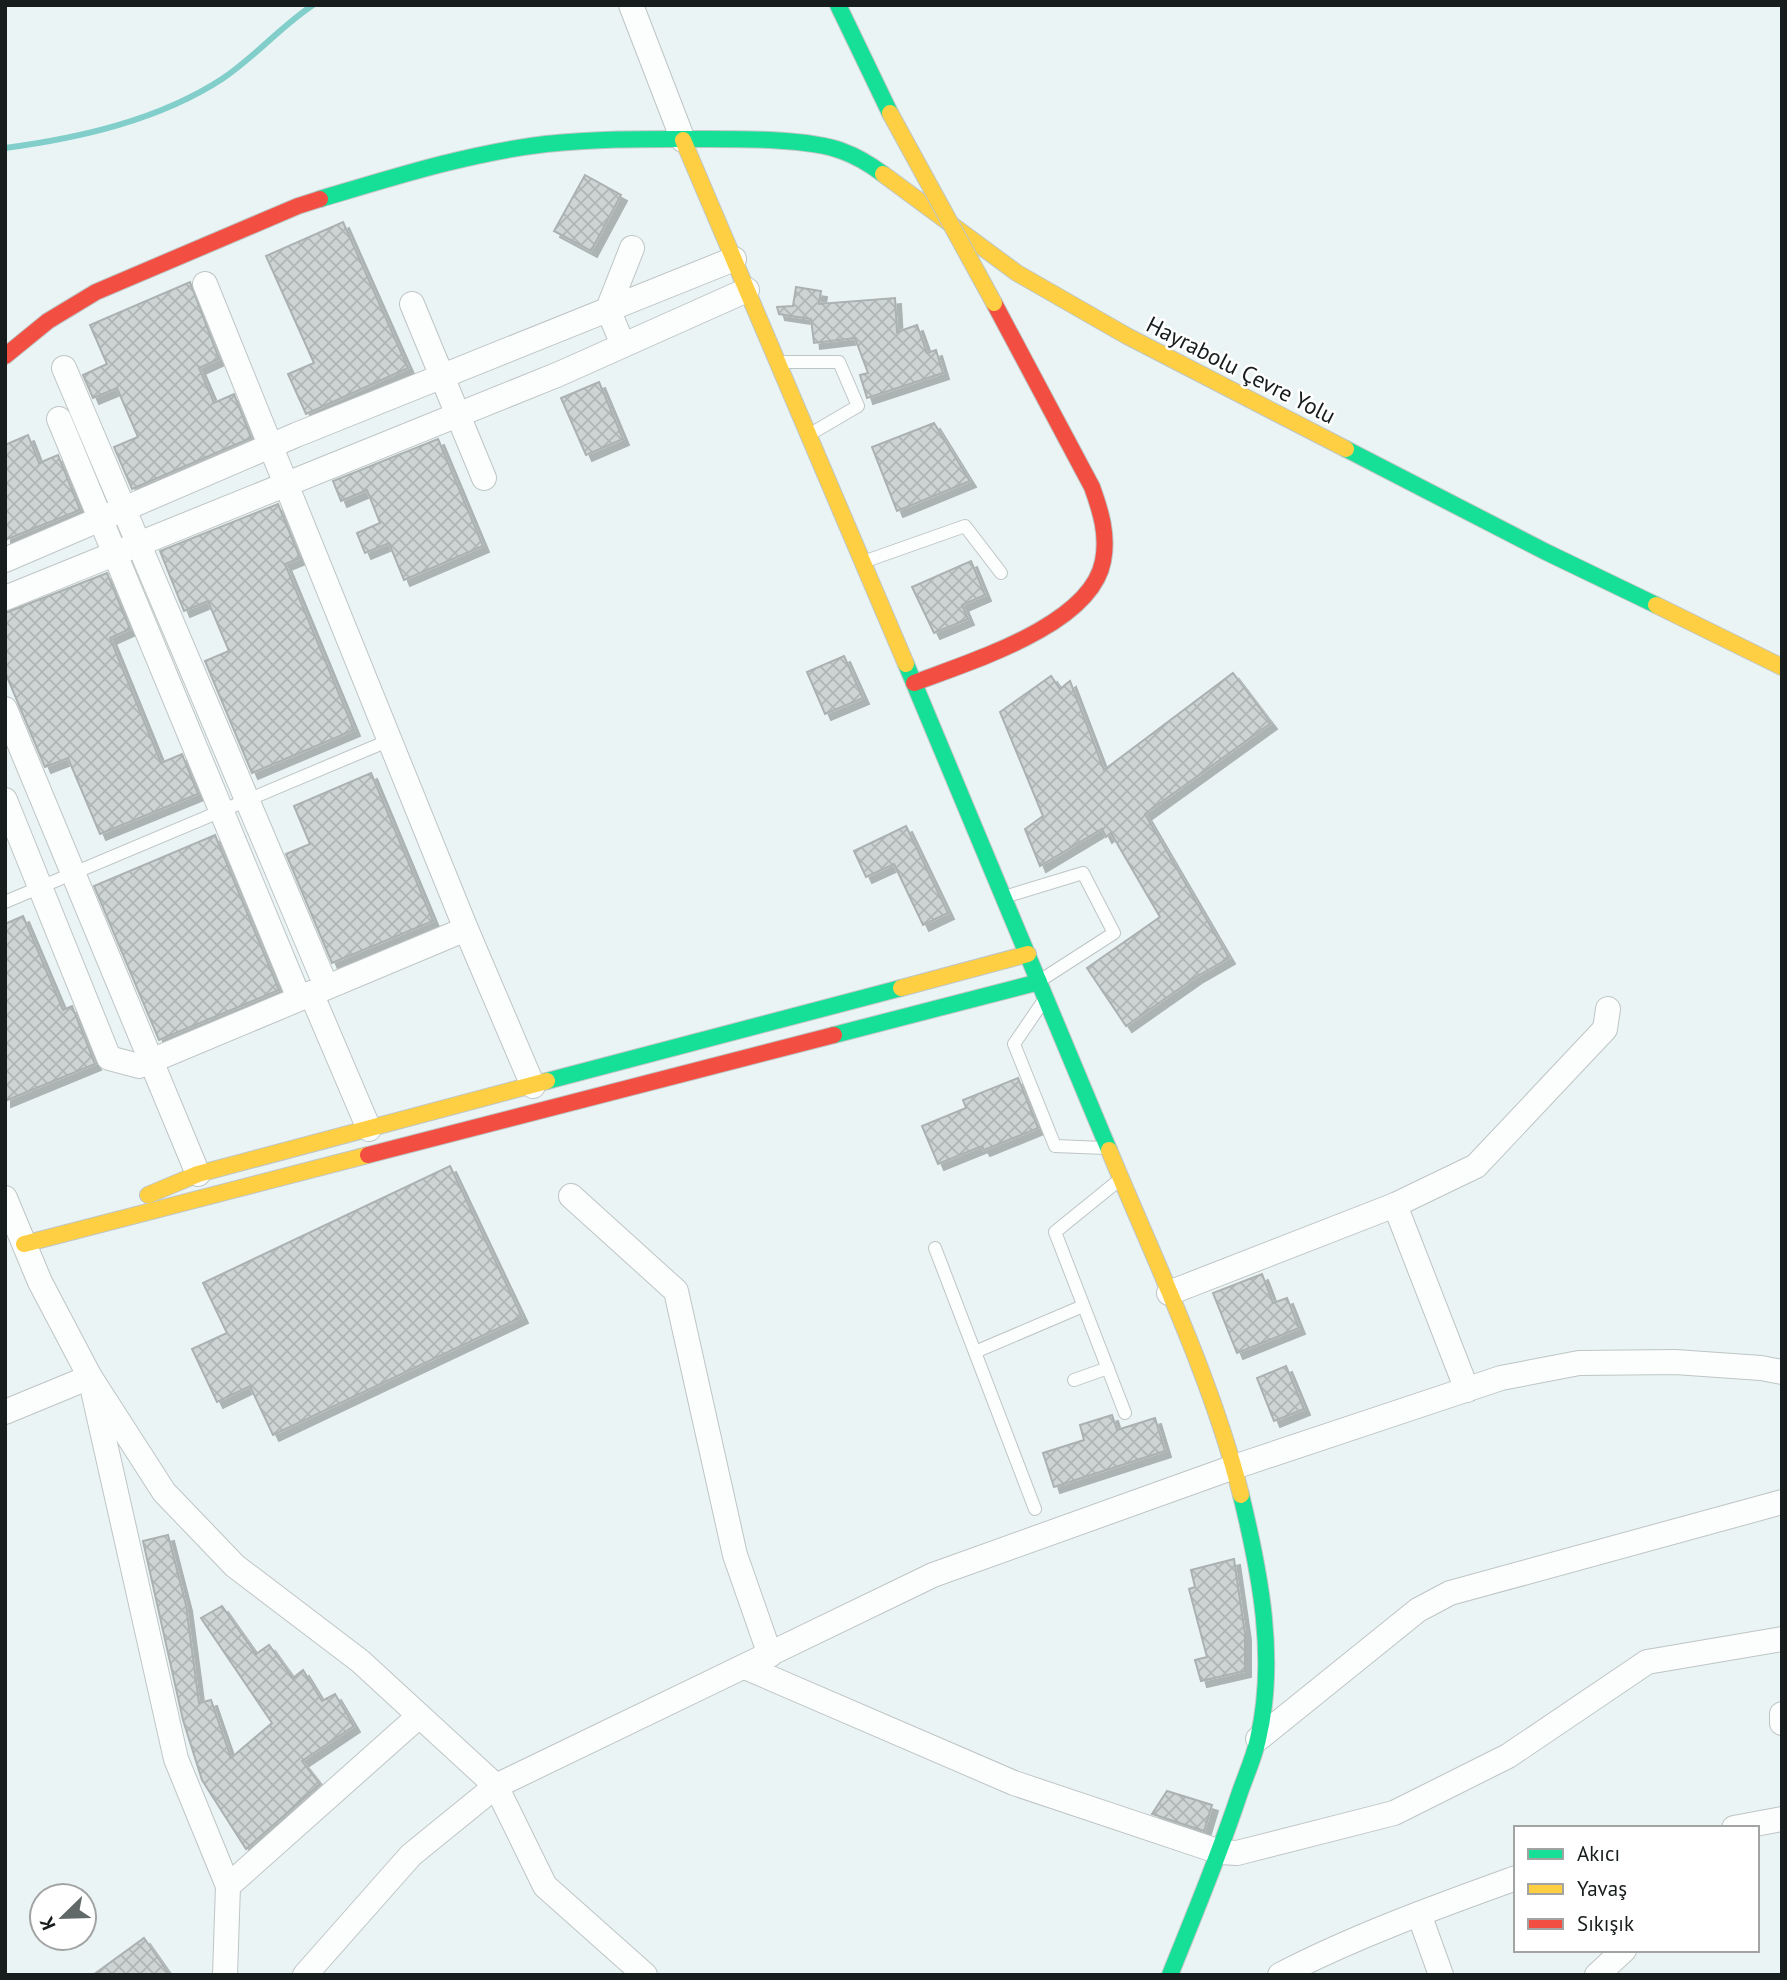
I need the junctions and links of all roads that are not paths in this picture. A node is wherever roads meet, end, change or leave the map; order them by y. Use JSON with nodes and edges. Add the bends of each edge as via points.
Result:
{"nodes":[{"id":1,"x":631,"y":5,"type":"edge"},
{"id":2,"x":838,"y":5,"type":"edge"},
{"id":3,"x":684,"y":140,"type":"junction"},
{"id":4,"x":632,"y":247,"type":"dead end"},
{"id":5,"x":734,"y":259,"type":"junction"},
{"id":6,"x":205,"y":284,"type":"dead end"},
{"id":7,"x":747,"y":290,"type":"junction"},
{"id":8,"x":412,"y":304,"type":"dead end"},
{"id":9,"x":608,"y":309,"type":"junction"},
{"id":10,"x":624,"y":345,"type":"junction"},
{"id":11,"x":5,"y":356,"type":"edge"},
{"id":12,"x":778,"y":362,"type":"junction"},
{"id":13,"x":64,"y":368,"type":"dead end"},
{"id":14,"x":442,"y":376,"type":"junction"},
{"id":15,"x":458,"y":415,"type":"junction"},
{"id":16,"x":59,"y":419,"type":"dead end"},
{"id":17,"x":808,"y":435,"type":"junction"},
{"id":18,"x":270,"y":446,"type":"junction"},
{"id":19,"x":484,"y":478,"type":"dead end"},
{"id":20,"x":286,"y":485,"type":"junction"},
{"id":21,"x":124,"y":509,"type":"junction"},
{"id":22,"x":100,"y":519,"type":"junction"},
{"id":23,"x":139,"y":544,"type":"junction"},
{"id":24,"x":115,"y":554,"type":"junction"},
{"id":25,"x":5,"y":560,"type":"edge"},
{"id":26,"x":863,"y":562,"type":"junction"},
{"id":27,"x":1001,"y":573,"type":"dead end"},
{"id":28,"x":5,"y":598,"type":"edge"},
{"id":29,"x":1782,"y":667,"type":"edge"},
{"id":30,"x":914,"y":683,"type":"junction"},
{"id":31,"x":5,"y":709,"type":"edge"},
{"id":32,"x":390,"y":740,"type":"junction"},
{"id":33,"x":5,"y":800,"type":"edge"},
{"id":34,"x":247,"y":800,"type":"junction"},
{"id":35,"x":221,"y":811,"type":"junction"},
{"id":36,"x":73,"y":873,"type":"junction"},
{"id":37,"x":40,"y":887,"type":"junction"},
{"id":38,"x":1004,"y":897,"type":"junction"},
{"id":39,"x":5,"y":902,"type":"edge"},
{"id":40,"x":466,"y":929,"type":"junction"},
{"id":41,"x":1028,"y":954,"type":"junction"},
{"id":42,"x":1039,"y":982,"type":"junction"},
{"id":43,"x":312,"y":992,"type":"junction"},
{"id":44,"x":1046,"y":997,"type":"junction"},
{"id":45,"x":1608,"y":1009,"type":"dead end"},
{"id":46,"x":151,"y":1061,"type":"junction"},
{"id":47,"x":533,"y":1086,"type":"junction"},
{"id":48,"x":369,"y":1129,"type":"junction"},
{"id":49,"x":1109,"y":1148,"type":"junction"},
{"id":50,"x":198,"y":1174,"type":"junction"},
{"id":51,"x":1121,"y":1178,"type":"junction"},
{"id":52,"x":571,"y":1196,"type":"dead end"},
{"id":53,"x":5,"y":1198,"type":"edge"},
{"id":54,"x":1395,"y":1205,"type":"junction"},
{"id":55,"x":15,"y":1248,"type":"edge"},
{"id":56,"x":935,"y":1248,"type":"dead end"},
{"id":57,"x":1169,"y":1293,"type":"junction"},
{"id":58,"x":1083,"y":1306,"type":"junction"},
{"id":59,"x":975,"y":1352,"type":"junction"},
{"id":60,"x":1108,"y":1368,"type":"junction"},
{"id":61,"x":1782,"y":1372,"type":"edge"},
{"id":62,"x":90,"y":1377,"type":"junction"},
{"id":63,"x":1074,"y":1380,"type":"dead end"},
{"id":64,"x":1467,"y":1390,"type":"junction"},
{"id":65,"x":5,"y":1412,"type":"edge"},
{"id":66,"x":1125,"y":1413,"type":"dead end"},
{"id":67,"x":1234,"y":1467,"type":"junction"},
{"id":68,"x":1782,"y":1502,"type":"edge"},
{"id":69,"x":1035,"y":1509,"type":"dead end"},
{"id":70,"x":1782,"y":1639,"type":"edge"},
{"id":71,"x":769,"y":1656,"type":"junction"},
{"id":72,"x":746,"y":1667,"type":"junction"},
{"id":73,"x":1782,"y":1714,"type":"edge"},
{"id":74,"x":419,"y":1716,"type":"junction"},
{"id":75,"x":1782,"y":1723,"type":"edge"},
{"id":76,"x":1258,"y":1739,"type":"junction"},
{"id":77,"x":496,"y":1786,"type":"junction"},
{"id":78,"x":1782,"y":1819,"type":"edge"},
{"id":79,"x":1744,"y":1826,"type":"edge"},
{"id":80,"x":1220,"y":1852,"type":"junction"},
{"id":81,"x":1514,"y":1879,"type":"edge"},
{"id":82,"x":228,"y":1886,"type":"junction"},
{"id":83,"x":1419,"y":1914,"type":"junction"},
{"id":84,"x":1622,"y":1952,"type":"edge"},
{"id":85,"x":225,"y":1975,"type":"edge"},
{"id":86,"x":305,"y":1975,"type":"edge"},
{"id":87,"x":645,"y":1975,"type":"edge"},
{"id":88,"x":1170,"y":1975,"type":"edge"},
{"id":89,"x":1279,"y":1975,"type":"edge"},
{"id":90,"x":1441,"y":1975,"type":"edge"},
{"id":91,"x":1597,"y":1975,"type":"edge"}],
"edges":[{"from":1,"to":3,"type":"street"},
{"from":2,"to":30,"type":"main road","bridge":true,"via":[[890,113],[1087,475],[1102,510],[1106,538],[1104,565],[1092,590],[1075,607],[1030,635]]},
{"from":3,"to":5,"type":"main road"},
{"from":3,"to":11,"type":"main road","name":"Hayrabolu Çevre Yolu","via":[[545,144],[455,161],[334,193],[96,292],[35,328]]},
{"from":3,"to":29,"type":"main road","name":"Hayrabolu Çevre Yolu","via":[[745,139],[841,150],[872,166],[1017,273],[1127,336],[1546,552]]},
{"from":4,"to":9,"type":"street"},
{"from":5,"to":7,"type":"main road"},
{"from":5,"to":9,"type":"street"},
{"from":6,"to":18,"type":"street"},
{"from":7,"to":10,"type":"street"},
{"from":7,"to":12,"type":"main road"},
{"from":8,"to":14,"type":"street"},
{"from":9,"to":10,"type":"street"},
{"from":9,"to":14,"type":"street"},
{"from":10,"to":15,"type":"street"},
{"from":12,"to":17,"type":"main road"},
{"from":12,"to":17,"type":"lane","via":[[839,362],[858,406]]},
{"from":13,"to":21,"type":"street"},
{"from":14,"to":15,"type":"street"},
{"from":14,"to":18,"type":"street"},
{"from":15,"to":19,"type":"street"},
{"from":15,"to":20,"type":"street"},
{"from":16,"to":22,"type":"street"},
{"from":17,"to":26,"type":"main road"},
{"from":18,"to":20,"type":"street"},
{"from":18,"to":21,"type":"street"},
{"from":20,"to":23,"type":"street"},
{"from":20,"to":32,"type":"street"},
{"from":21,"to":22,"type":"street"},
{"from":21,"to":23,"type":"street"},
{"from":22,"to":24,"type":"street"},
{"from":22,"to":25,"type":"street"},
{"from":23,"to":24,"type":"street"},
{"from":23,"to":34,"type":"street"},
{"from":24,"to":28,"type":"street"},
{"from":24,"to":35,"type":"street"},
{"from":26,"to":27,"type":"lane","via":[[965,526]]},
{"from":26,"to":30,"type":"main road"},
{"from":30,"to":38,"type":"main road"},
{"from":31,"to":36,"type":"street"},
{"from":32,"to":34,"type":"lane"},
{"from":32,"to":40,"type":"street"},
{"from":33,"to":37,"type":"street"},
{"from":34,"to":35,"type":"lane"},
{"from":34,"to":43,"type":"street"},
{"from":35,"to":36,"type":"lane"},
{"from":35,"to":43,"type":"street"},
{"from":36,"to":37,"type":"lane"},
{"from":36,"to":46,"type":"street"},
{"from":37,"to":39,"type":"lane"},
{"from":37,"to":46,"type":"street","via":[[109,1058],[139,1066]]},
{"from":38,"to":41,"type":"main road"},
{"from":38,"to":42,"type":"lane","via":[[1083,873],[1114,933]]},
{"from":40,"to":43,"type":"street"},
{"from":40,"to":47,"type":"street"},
{"from":41,"to":42,"type":"main road"},
{"from":41,"to":47,"type":"main road"},
{"from":42,"to":44,"type":"main road"},
{"from":42,"to":55,"type":"main road"},
{"from":43,"to":46,"type":"street"},
{"from":43,"to":48,"type":"street"},
{"from":44,"to":49,"type":"main road"},
{"from":44,"to":49,"type":"lane","via":[[1014,1044],[1055,1146]]},
{"from":45,"to":54,"type":"street","via":[[1605,1029],[1476,1166]]},
{"from":46,"to":50,"type":"street"},
{"from":47,"to":48,"type":"main road"},
{"from":48,"to":50,"type":"main road"},
{"from":49,"to":51,"type":"main road"},
{"from":50,"to":55,"type":"main road"},
{"from":51,"to":57,"type":"main road"},
{"from":51,"to":58,"type":"lane","via":[[1055,1232]]},
{"from":52,"to":71,"type":"street","via":[[676,1291],[735,1555]]},
{"from":53,"to":55,"type":"street"},
{"from":54,"to":57,"type":"street"},
{"from":54,"to":64,"type":"street"},
{"from":55,"to":62,"type":"street","via":[[40,1282]]},
{"from":56,"to":59,"type":"lane"},
{"from":57,"to":67,"type":"main road"},
{"from":58,"to":59,"type":"lane"},
{"from":58,"to":60,"type":"lane"},
{"from":59,"to":69,"type":"lane"},
{"from":60,"to":63,"type":"lane"},
{"from":60,"to":66,"type":"lane"},
{"from":61,"to":64,"type":"street","via":[[1675,1362],[1579,1363],[1501,1378]]},
{"from":62,"to":65,"type":"street"},
{"from":62,"to":74,"type":"street","via":[[164,1492],[235,1566],[360,1661]]},
{"from":62,"to":82,"type":"street","via":[[176,1759]]},
{"from":64,"to":67,"type":"street"},
{"from":67,"to":71,"type":"street","via":[[933,1575]]},
{"from":67,"to":76,"type":"main road","via":[[1256,1556],[1265,1633],[1265,1689]]},
{"from":68,"to":76,"type":"street","via":[[1450,1593],[1418,1610]]},
{"from":70,"to":80,"type":"street","via":[[1647,1662],[1508,1756],[1394,1813],[1237,1853]]},
{"from":71,"to":72,"type":"street"},
{"from":72,"to":77,"type":"street"},
{"from":72,"to":80,"type":"street","via":[[1014,1783]]},
{"from":73,"to":75,"type":"street"},
{"from":74,"to":77,"type":"street"},
{"from":74,"to":82,"type":"street"},
{"from":76,"to":80,"type":"main road"},
{"from":77,"to":86,"type":"street","via":[[411,1855]]},
{"from":77,"to":87,"type":"street","via":[[545,1886]]},
{"from":78,"to":79,"type":"street"},
{"from":80,"to":88,"type":"main road"},
{"from":81,"to":83,"type":"street"},
{"from":82,"to":85,"type":"street"},
{"from":83,"to":89,"type":"street"},
{"from":83,"to":90,"type":"street"},
{"from":84,"to":91,"type":"street"}]}
